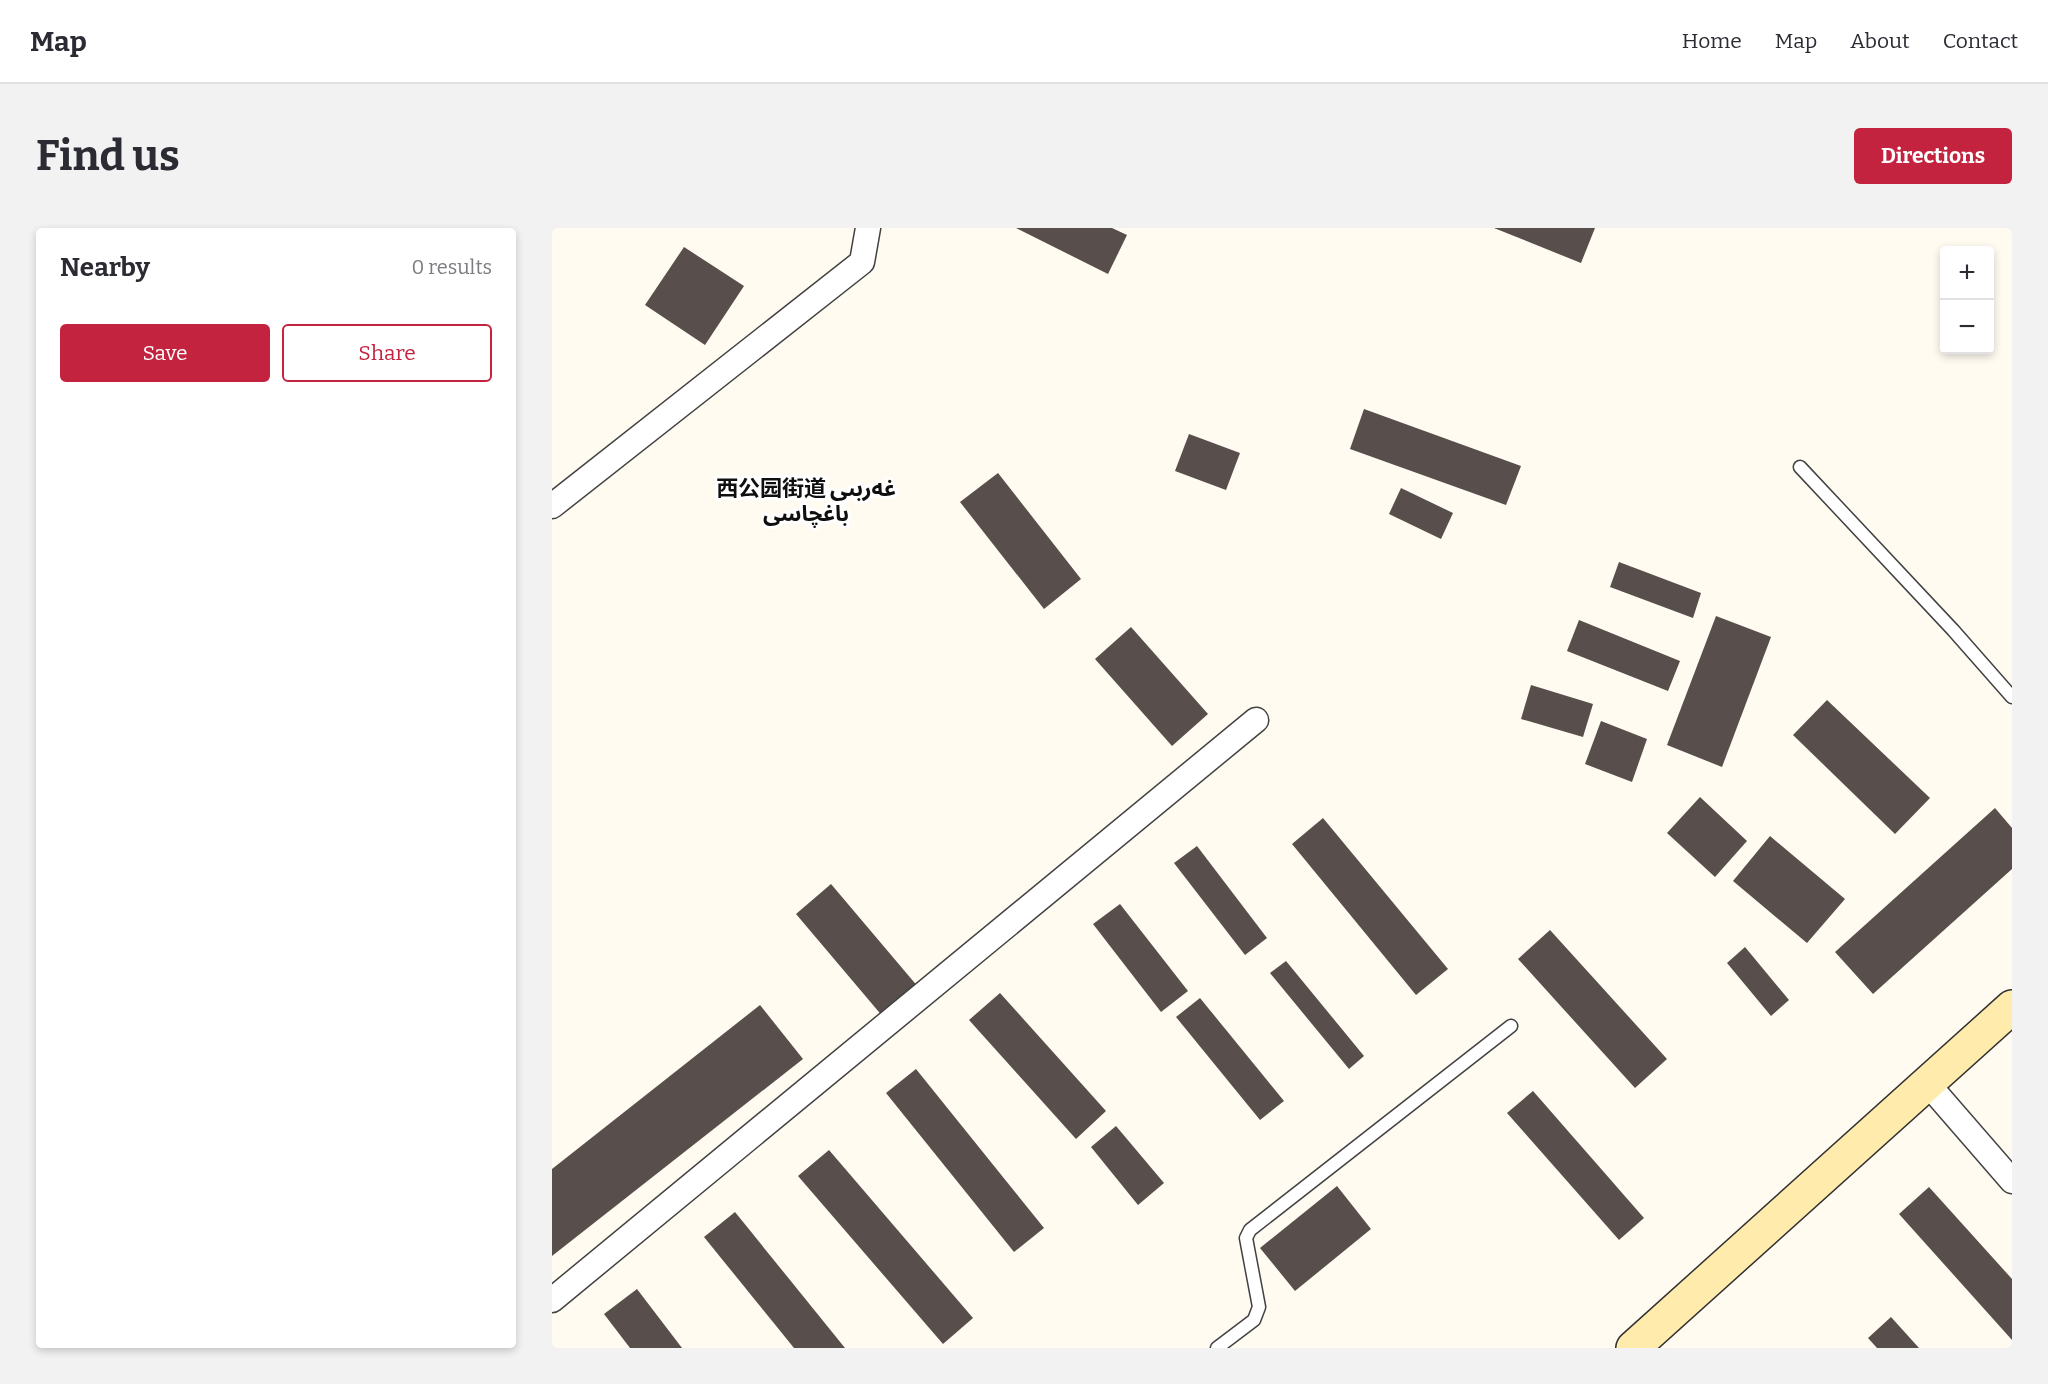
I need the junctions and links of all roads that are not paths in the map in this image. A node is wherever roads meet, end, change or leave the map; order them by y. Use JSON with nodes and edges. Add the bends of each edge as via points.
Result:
{"nodes":[{"id":1,"x":868,"y":228,"type":"edge"},
{"id":2,"x":1800,"y":467,"type":"dead end"},
{"id":3,"x":552,"y":506,"type":"edge"},
{"id":4,"x":2012,"y":697,"type":"edge"},
{"id":5,"x":1256,"y":720,"type":"dead end"},
{"id":6,"x":2012,"y":1007,"type":"edge"},
{"id":7,"x":1511,"y":1026,"type":"dead end"},
{"id":8,"x":1927,"y":1083,"type":"junction"},
{"id":9,"x":2012,"y":1180,"type":"edge"},
{"id":10,"x":552,"y":1300,"type":"edge"},
{"id":11,"x":1217,"y":1348,"type":"edge"},
{"id":12,"x":1633,"y":1348,"type":"edge"}],
"edges":[{"from":1,"to":3,"type":"street","via":[[861,262]]},
{"from":2,"to":4,"type":"lane"},
{"from":5,"to":10,"type":"street"},
{"from":6,"to":8,"type":"main road"},
{"from":7,"to":11,"type":"lane","via":[[1250,1230],[1246,1238],[1259,1307],[1254,1320]]},
{"from":8,"to":9,"type":"street"},
{"from":8,"to":12,"type":"main road"}]}
